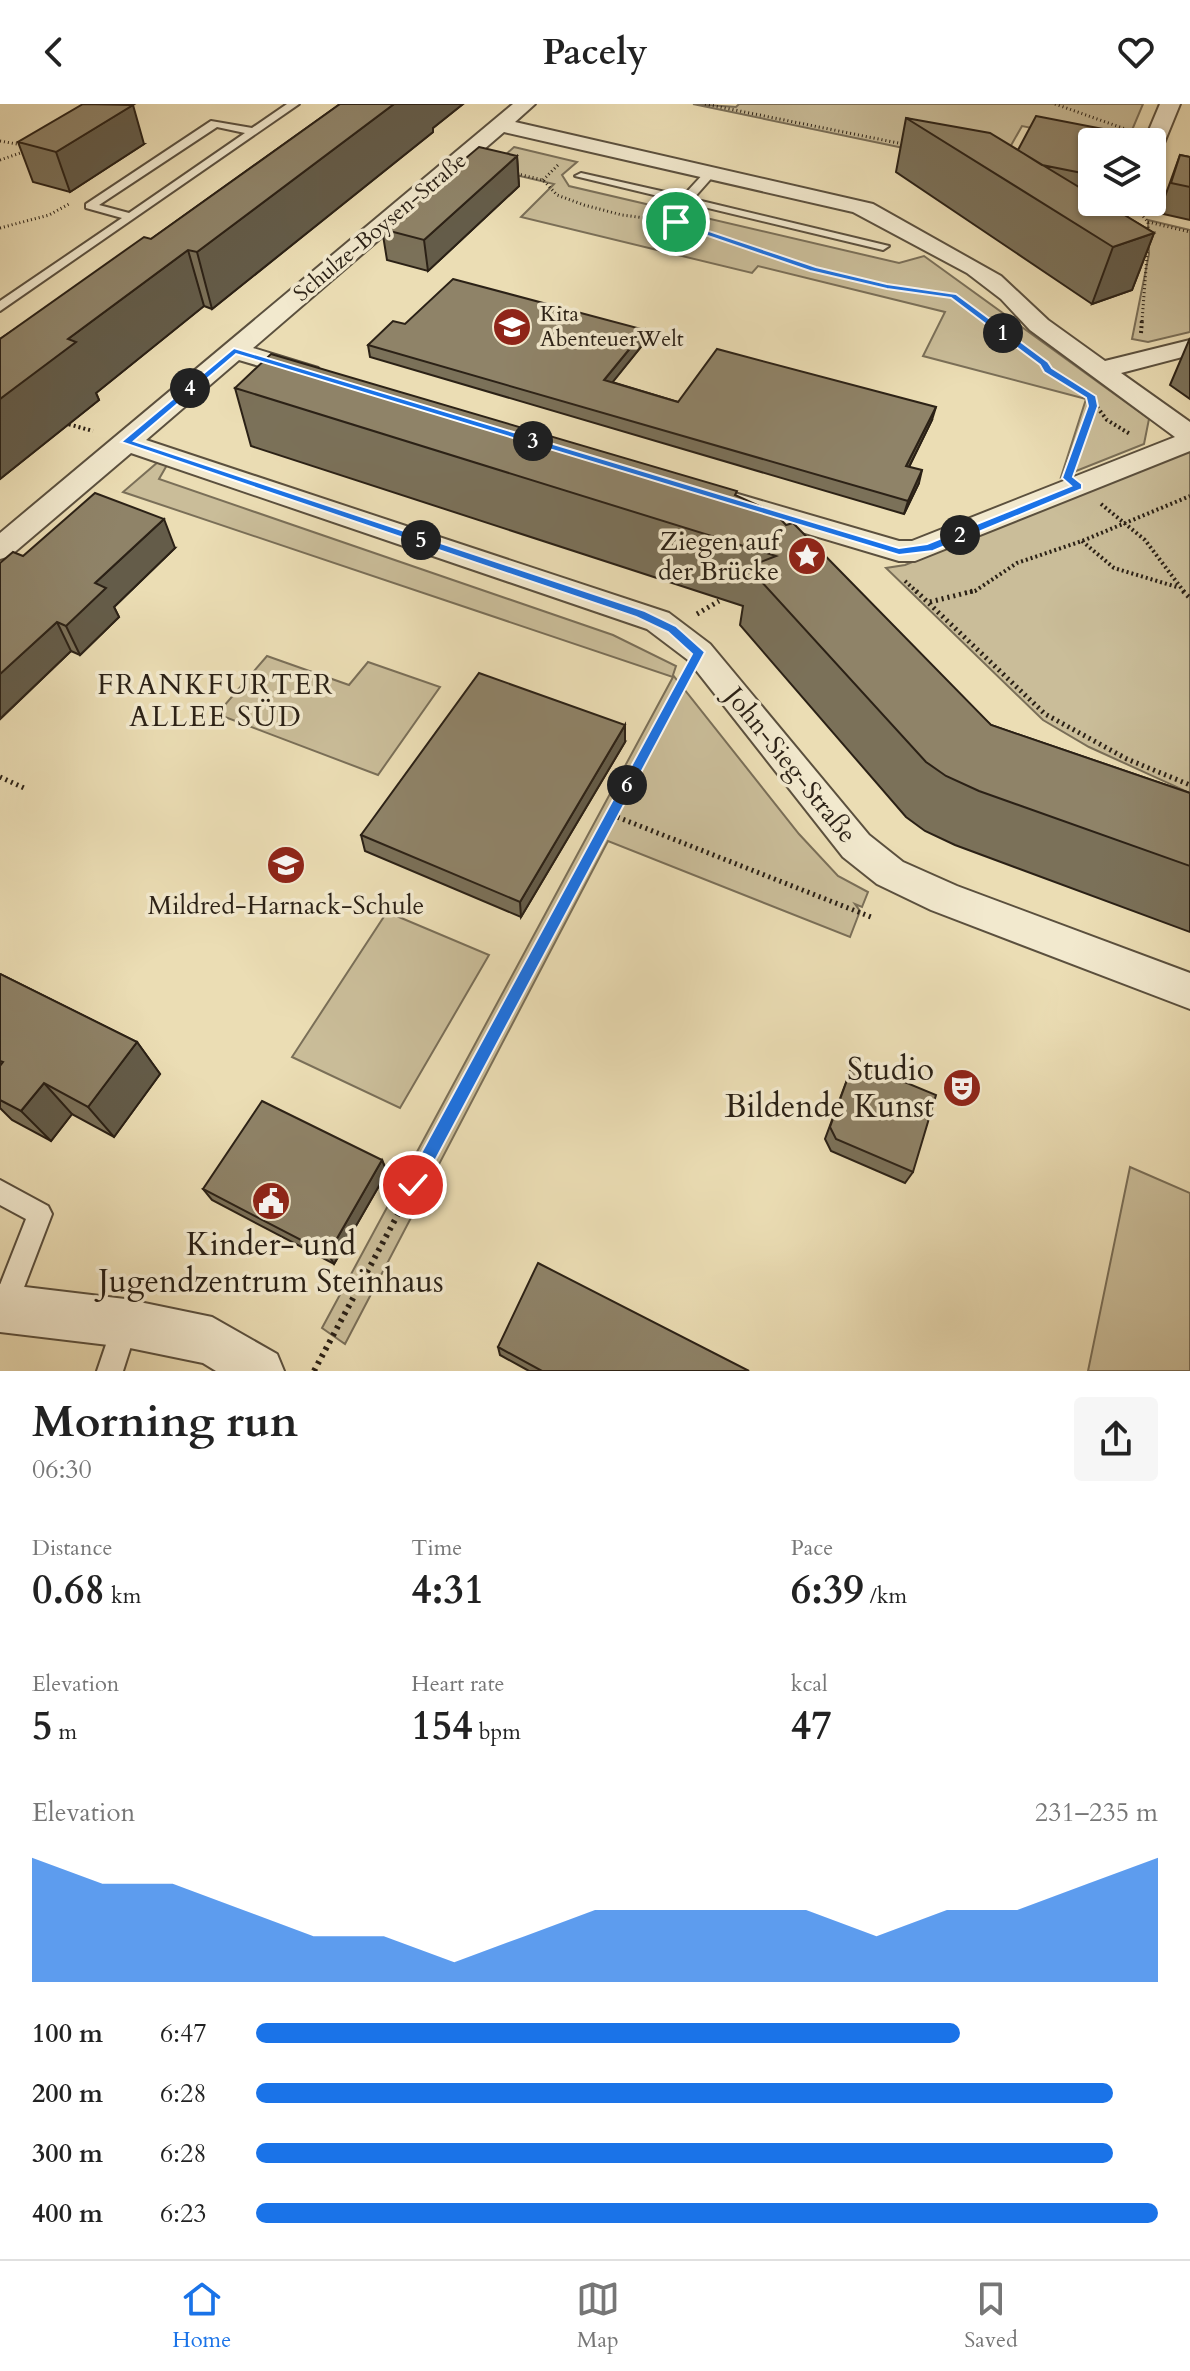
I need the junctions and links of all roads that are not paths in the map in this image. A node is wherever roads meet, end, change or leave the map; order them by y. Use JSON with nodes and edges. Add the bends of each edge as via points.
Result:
{"nodes":[{"id":1,"x":294,"y":104,"type":"edge"},
{"id":2,"x":525,"y":104,"type":"edge"},
{"id":3,"x":1170,"y":104,"type":"edge"},
{"id":4,"x":500,"y":125,"type":"junction"},
{"id":5,"x":1160,"y":128,"type":"edge"},
{"id":6,"x":254,"y":132,"type":"junction"},
{"id":7,"x":710,"y":173,"type":"junction"},
{"id":8,"x":581,"y":176,"type":"dead end"},
{"id":9,"x":686,"y":200,"type":"junction"},
{"id":10,"x":131,"y":217,"type":"junction"},
{"id":11,"x":883,"y":246,"type":"dead end"},
{"id":12,"x":0,"y":307,"type":"edge"},
{"id":13,"x":1190,"y":347,"type":"edge"},
{"id":14,"x":234,"y":350,"type":"junction"},
{"id":15,"x":1101,"y":370,"type":"junction"},
{"id":16,"x":336,"y":381,"type":"edge"},
{"id":17,"x":126,"y":442,"type":"junction"},
{"id":18,"x":1182,"y":442,"type":"edge"},
{"id":19,"x":699,"y":491,"type":"edge"},
{"id":20,"x":0,"y":549,"type":"edge"},
{"id":21,"x":1190,"y":991,"type":"edge"},
{"id":22,"x":0,"y":1192,"type":"edge"},
{"id":23,"x":2,"y":1308,"type":"edge"},
{"id":24,"x":125,"y":1323,"type":"junction"},
{"id":25,"x":110,"y":1371,"type":"edge"},
{"id":26,"x":260,"y":1371,"type":"edge"}],
"edges":[{"from":1,"to":6,"type":"lane"},
{"from":2,"to":4,"type":"street","name":"Schulze-Boysen-Straße"},
{"from":3,"to":5,"type":"street"},
{"from":4,"to":7,"type":"street"},
{"from":4,"to":14,"type":"street","name":"Schulze-Boysen-Straße"},
{"from":6,"to":10,"type":"lane"},
{"from":6,"to":10,"type":"lane","via":[[215,123],[90,206]]},
{"from":7,"to":9,"type":"lane"},
{"from":7,"to":15,"type":"street","via":[[881,215],[954,254],[1024,304],[1039,325]]},
{"from":8,"to":9,"type":"lane"},
{"from":9,"to":11,"type":"lane"},
{"from":10,"to":12,"type":"lane"},
{"from":13,"to":15,"type":"street"},
{"from":14,"to":16,"type":"street"},
{"from":14,"to":17,"type":"street","name":"Schulze-Boysen-Straße"},
{"from":15,"to":18,"type":"street"},
{"from":17,"to":20,"type":"street","name":"Schulze-Boysen-Straße"},
{"from":17,"to":21,"type":"street","name":"John-Sieg-Straße","via":[[672,629],[699,652],[856,846],[890,873]]},
{"from":18,"to":19,"type":"street","via":[[915,551],[899,551]]},
{"from":22,"to":23,"type":"lane","via":[[40,1214]]},
{"from":23,"to":24,"type":"street"},
{"from":24,"to":25,"type":"lane"},
{"from":24,"to":26,"type":"street","via":[[212,1341]]}]}
